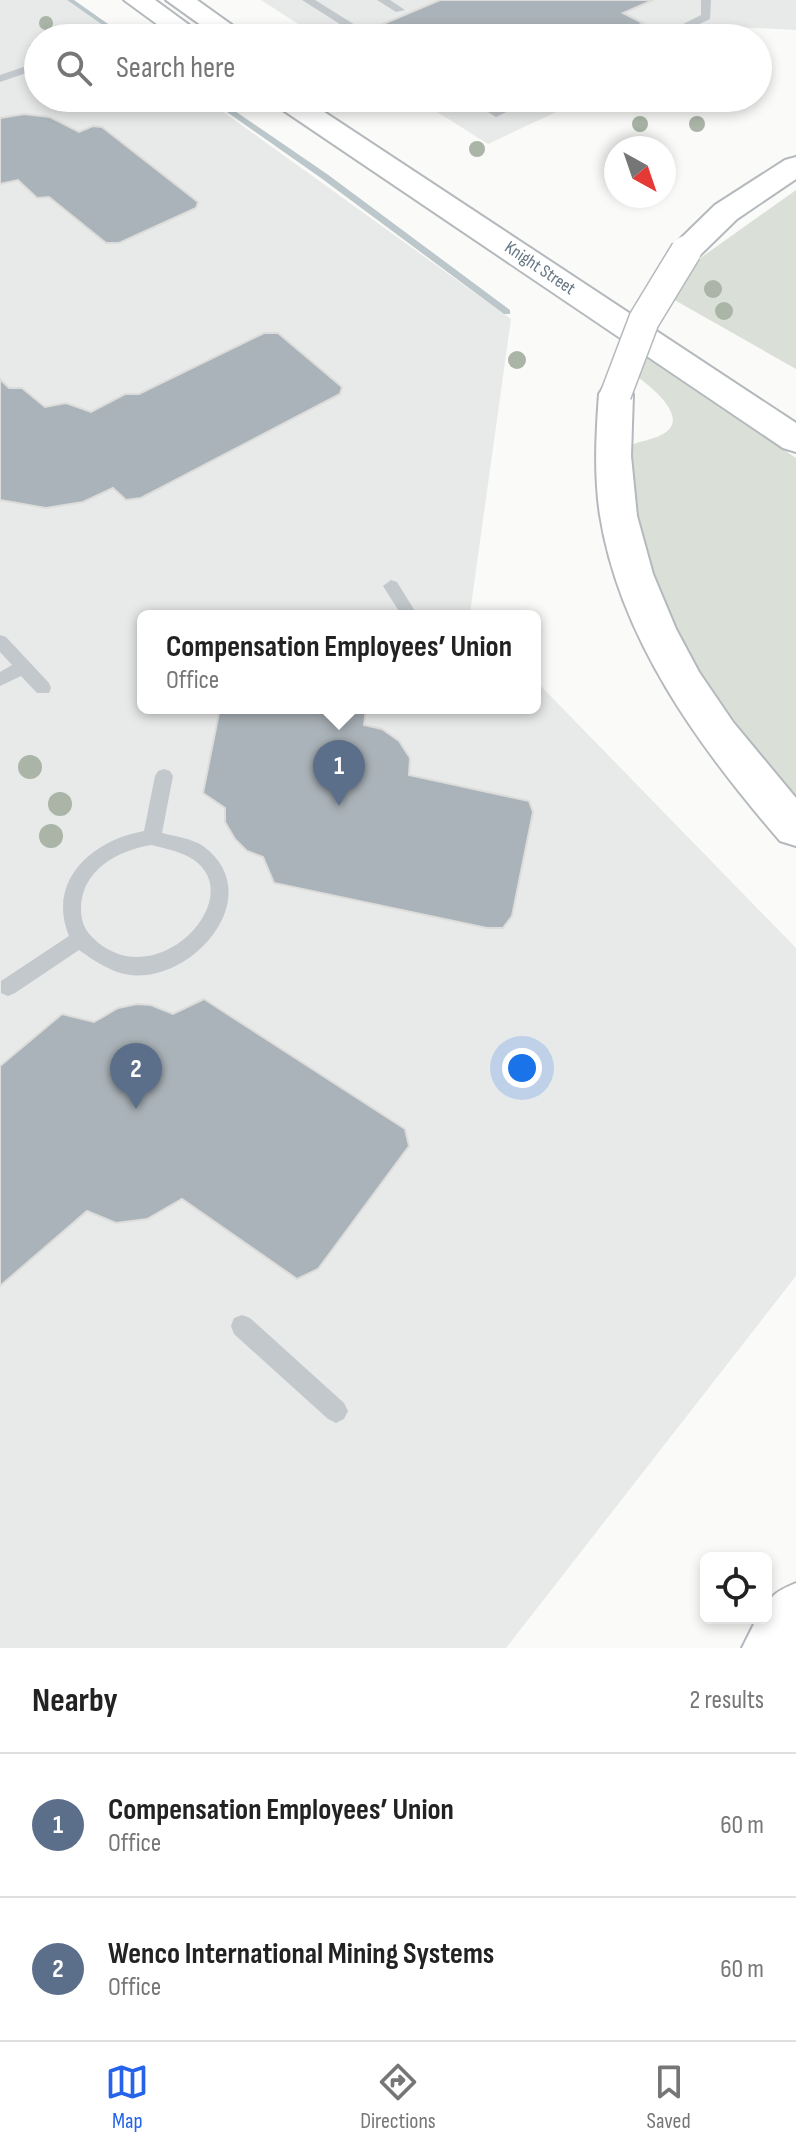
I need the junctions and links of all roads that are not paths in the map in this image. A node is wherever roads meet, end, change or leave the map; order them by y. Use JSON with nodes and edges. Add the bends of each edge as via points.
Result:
{"nodes":[{"id":1,"x":137,"y":0,"type":"edge"},
{"id":2,"x":179,"y":0,"type":"edge"},
{"id":3,"x":307,"y":0,"type":"edge"},
{"id":4,"x":382,"y":0,"type":"edge"},
{"id":5,"x":706,"y":0,"type":"edge"},
{"id":6,"x":400,"y":10,"type":"dead end"},
{"id":7,"x":173,"y":24,"type":"edge"},
{"id":8,"x":216,"y":24,"type":"edge"},
{"id":9,"x":347,"y":24,"type":"edge"},
{"id":10,"x":691,"y":24,"type":"edge"},
{"id":11,"x":24,"y":70,"type":"edge"},
{"id":12,"x":0,"y":79,"type":"edge"},
{"id":13,"x":305,"y":112,"type":"edge"},
{"id":14,"x":349,"y":112,"type":"edge"},
{"id":15,"x":796,"y":166,"type":"edge"},
{"id":16,"x":796,"y":406,"type":"edge"},
{"id":17,"x":796,"y":440,"type":"edge"},
{"id":18,"x":391,"y":586,"type":"dead end"},
{"id":19,"x":406,"y":610,"type":"edge"},
{"id":20,"x":0,"y":641,"type":"edge"},
{"id":21,"x":23,"y":667,"type":"junction"},
{"id":22,"x":0,"y":680,"type":"edge"},
{"id":23,"x":43,"y":688,"type":"dead end"},
{"id":24,"x":164,"y":776,"type":"dead end"},
{"id":25,"x":796,"y":828,"type":"edge"},
{"id":26,"x":152,"y":837,"type":"junction"},
{"id":27,"x":80,"y":939,"type":"junction"},
{"id":28,"x":8,"y":987,"type":"dead end"},
{"id":29,"x":242,"y":1326,"type":"dead end"},
{"id":30,"x":336,"y":1411,"type":"dead end"},
{"id":31,"x":796,"y":1614,"type":"edge"},
{"id":32,"x":773,"y":1648,"type":"edge"}],
"edges":[{"from":1,"to":7,"type":"highway"},
{"from":2,"to":8,"type":"highway"},
{"from":3,"to":9,"type":"lane"},
{"from":4,"to":6,"type":"lane"},
{"from":5,"to":10,"type":"lane","via":[[706,17]]},
{"from":11,"to":12,"type":"lane"},
{"from":13,"to":17,"type":"highway","name":"Knight Street"},
{"from":14,"to":16,"type":"highway","name":"Knight Street"},
{"from":15,"to":25,"type":"highway","bridge":true,"via":[[726,212],[686,251],[656,294],[630,347],[610,435],[612,481],[637,593],[706,716],[753,782]]},
{"from":18,"to":19,"type":"lane"},
{"from":20,"to":21,"type":"lane"},
{"from":21,"to":22,"type":"lane"},
{"from":21,"to":23,"type":"lane"},
{"from":24,"to":26,"type":"lane"},
{"from":26,"to":27,"type":"lane","via":[[108,850],[90,864],[71,901]]},
{"from":26,"to":27,"type":"lane","via":[[197,850],[212,865],[220,885],[220,907],[211,928],[194,947],[145,966],[119,964]]},
{"from":27,"to":28,"type":"lane"},
{"from":29,"to":30,"type":"lane"},
{"from":31,"to":32,"type":"highway"}]}
